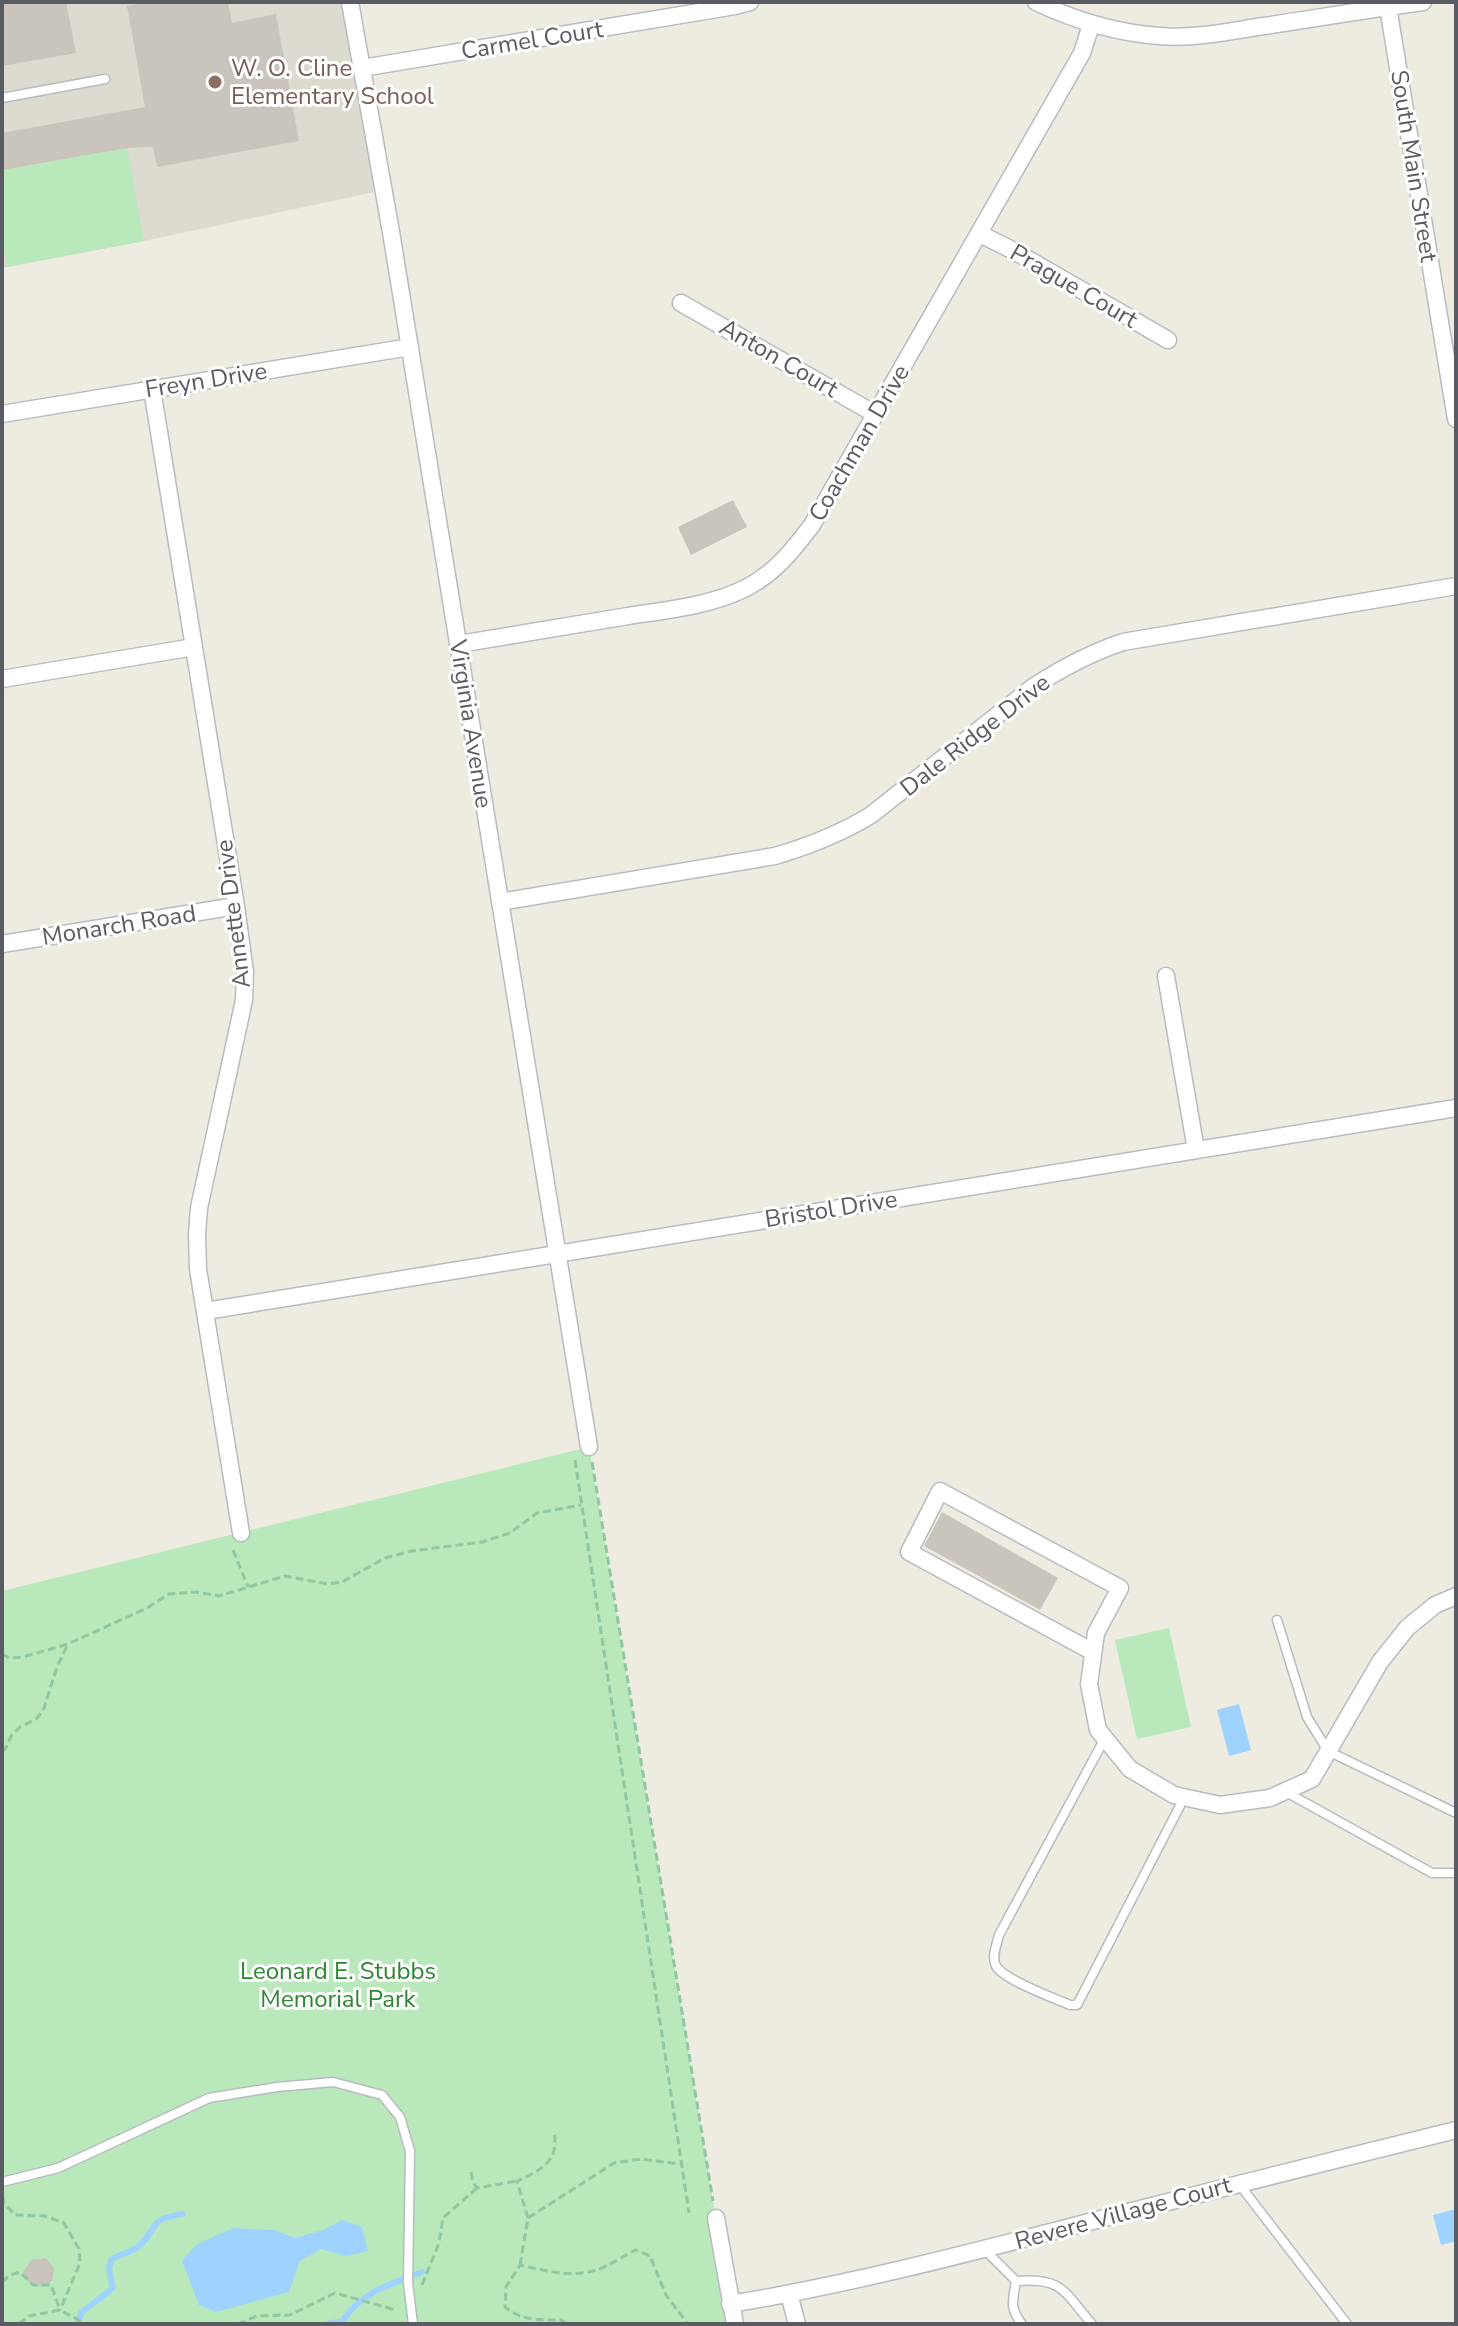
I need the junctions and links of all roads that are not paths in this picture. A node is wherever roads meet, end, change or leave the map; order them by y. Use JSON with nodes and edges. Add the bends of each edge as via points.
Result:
{"nodes":[{"id":1,"x":350,"y":2,"type":"edge"},
{"id":2,"x":750,"y":2,"type":"edge"},
{"id":3,"x":1036,"y":2,"type":"edge"},
{"id":4,"x":1423,"y":2,"type":"edge"},
{"id":5,"x":1388,"y":7,"type":"junction"},
{"id":6,"x":1091,"y":25,"type":"junction"},
{"id":7,"x":362,"y":68,"type":"junction"},
{"id":8,"x":105,"y":79,"type":"dead end"},
{"id":9,"x":2,"y":98,"type":"edge"},
{"id":10,"x":980,"y":234,"type":"junction"},
{"id":11,"x":681,"y":303,"type":"dead end"},
{"id":12,"x":1168,"y":340,"type":"dead end"},
{"id":13,"x":410,"y":347,"type":"junction"},
{"id":14,"x":152,"y":389,"type":"junction"},
{"id":15,"x":2,"y":414,"type":"edge"},
{"id":16,"x":875,"y":414,"type":"junction"},
{"id":17,"x":1456,"y":419,"type":"edge"},
{"id":18,"x":1456,"y":586,"type":"edge"},
{"id":19,"x":459,"y":644,"type":"junction"},
{"id":20,"x":194,"y":647,"type":"junction"},
{"id":21,"x":2,"y":679,"type":"edge"},
{"id":22,"x":500,"y":902,"type":"junction"},
{"id":23,"x":236,"y":906,"type":"junction"},
{"id":24,"x":2,"y":944,"type":"edge"},
{"id":25,"x":1166,"y":976,"type":"dead end"},
{"id":26,"x":1456,"y":1108,"type":"edge"},
{"id":27,"x":1196,"y":1150,"type":"junction"},
{"id":28,"x":558,"y":1254,"type":"junction"},
{"id":29,"x":206,"y":1311,"type":"junction"},
{"id":30,"x":582,"y":1450,"type":"road end"},
{"id":31,"x":241,"y":1533,"type":"road end"},
{"id":32,"x":1456,"y":1596,"type":"edge"},
{"id":33,"x":1277,"y":1620,"type":"dead end"},
{"id":34,"x":1093,"y":1652,"type":"junction"},
{"id":35,"x":1105,"y":1738,"type":"junction"},
{"id":36,"x":1328,"y":1751,"type":"junction"},
{"id":37,"x":1285,"y":1791,"type":"junction"},
{"id":38,"x":1184,"y":1797,"type":"junction"},
{"id":39,"x":1456,"y":1813,"type":"edge"},
{"id":40,"x":1456,"y":1873,"type":"edge"},
{"id":41,"x":1456,"y":2130,"type":"edge"},
{"id":42,"x":2,"y":2182,"type":"edge"},
{"id":43,"x":1239,"y":2183,"type":"junction"},
{"id":44,"x":716,"y":2218,"type":"road end"},
{"id":45,"x":985,"y":2249,"type":"junction"},
{"id":46,"x":1016,"y":2281,"type":"junction"},
{"id":47,"x":789,"y":2294,"type":"junction"},
{"id":48,"x":730,"y":2304,"type":"junction"},
{"id":49,"x":413,"y":2324,"type":"edge"},
{"id":50,"x":735,"y":2324,"type":"edge"},
{"id":51,"x":797,"y":2324,"type":"edge"},
{"id":52,"x":1022,"y":2324,"type":"edge"},
{"id":53,"x":1092,"y":2324,"type":"edge"},
{"id":54,"x":1347,"y":2324,"type":"edge"}],
"edges":[{"from":1,"to":7,"type":"street","name":"Virginia Avenue"},
{"from":2,"to":7,"type":"street","name":"Carmel Court"},
{"from":3,"to":6,"type":"street"},
{"from":4,"to":5,"type":"street"},
{"from":5,"to":6,"type":"street","via":[[1202,36]]},
{"from":5,"to":17,"type":"street","name":"South Main Street"},
{"from":6,"to":10,"type":"street","name":"Coachman Drive","via":[[1082,53]]},
{"from":7,"to":13,"type":"street","name":"Virginia Avenue"},
{"from":8,"to":9,"type":"lane"},
{"from":10,"to":12,"type":"street","name":"Prague Court"},
{"from":10,"to":16,"type":"street","name":"Coachman Drive"},
{"from":11,"to":16,"type":"street","name":"Anton Court"},
{"from":13,"to":14,"type":"street","name":"Freyn Drive"},
{"from":13,"to":19,"type":"street","name":"Virginia Avenue"},
{"from":14,"to":15,"type":"street","name":"Freyn Drive"},
{"from":14,"to":20,"type":"street","name":"Annette Drive"},
{"from":16,"to":19,"type":"street","name":"Coachman Drive","via":[[792,553],[749,586],[690,606]]},
{"from":18,"to":22,"type":"street","name":"Dale Ridge Drive","via":[[1123,642],[1052,674],[871,815],[810,846]]},
{"from":19,"to":22,"type":"street","name":"Virginia Avenue"},
{"from":20,"to":21,"type":"street"},
{"from":20,"to":23,"type":"street","name":"Annette Drive"},
{"from":22,"to":28,"type":"street","name":"Virginia Avenue"},
{"from":23,"to":24,"type":"street","name":"Monarch Road"},
{"from":23,"to":29,"type":"street","name":"Annette Drive","via":[[244,1000],[199,1208],[198,1269]]},
{"from":25,"to":27,"type":"street"},
{"from":26,"to":27,"type":"street","name":"Bristol Drive"},
{"from":27,"to":28,"type":"street","name":"Bristol Drive"},
{"from":28,"to":29,"type":"street","name":"Bristol Drive"},
{"from":28,"to":30,"type":"street","name":"Virginia Avenue"},
{"from":29,"to":31,"type":"street","name":"Annette Drive"},
{"from":32,"to":36,"type":"street","via":[[1407,1628],[1380,1662]]},
{"from":33,"to":36,"type":"lane","via":[[1307,1717]]},
{"from":34,"to":34,"type":"street","via":[[1096,1633],[1120,1588],[940,1491],[909,1552]]},
{"from":34,"to":35,"type":"street","via":[[1089,1684],[1098,1730]]},
{"from":35,"to":38,"type":"street","via":[[1130,1769]]},
{"from":35,"to":38,"type":"lane","via":[[999,1935],[994,1957],[999,1970],[1077,2005]]},
{"from":36,"to":37,"type":"street","via":[[1312,1779]]},
{"from":36,"to":39,"type":"lane"},
{"from":37,"to":38,"type":"street","via":[[1220,1805]]},
{"from":37,"to":40,"type":"lane","via":[[1432,1873]]},
{"from":41,"to":43,"type":"street","name":"Revere Village Court"},
{"from":42,"to":49,"type":"lane","via":[[58,2168],[209,2098],[333,2082],[382,2095],[400,2117],[410,2151],[408,2283]]},
{"from":43,"to":45,"type":"street","name":"Revere Village Court"},
{"from":43,"to":54,"type":"lane"},
{"from":44,"to":48,"type":"street"},
{"from":45,"to":46,"type":"lane"},
{"from":45,"to":47,"type":"street","name":"Revere Village Court"},
{"from":46,"to":52,"type":"lane","via":[[1012,2305]]},
{"from":46,"to":53,"type":"lane","via":[[1047,2280],[1060,2286]]},
{"from":47,"to":48,"type":"street","name":"Revere Village Court"},
{"from":47,"to":51,"type":"street"},
{"from":48,"to":50,"type":"street"}]}
